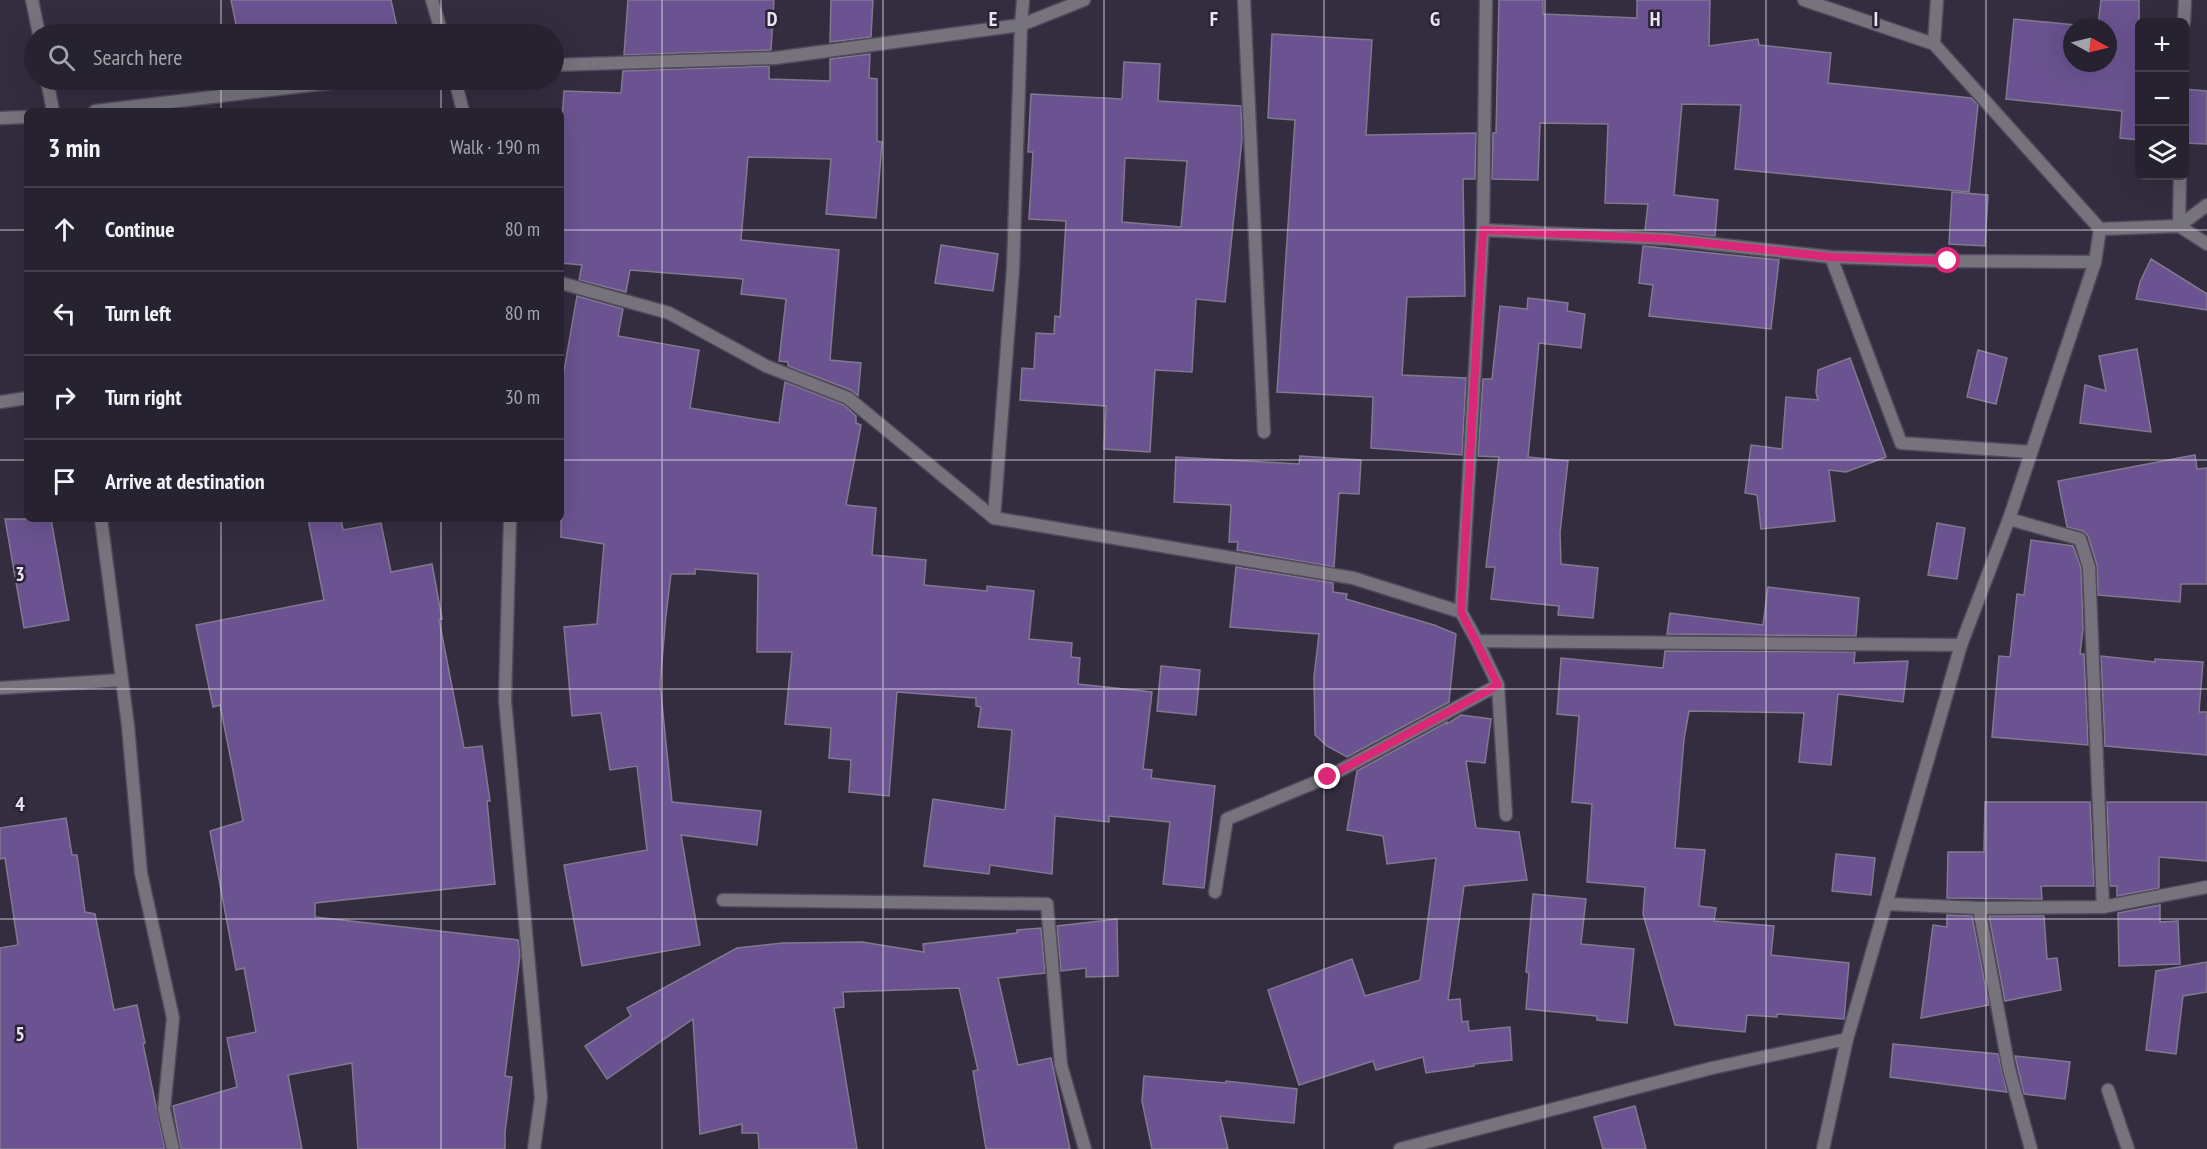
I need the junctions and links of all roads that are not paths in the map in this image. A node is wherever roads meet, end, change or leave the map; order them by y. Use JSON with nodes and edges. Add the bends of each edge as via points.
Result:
{"nodes":[{"id":1,"x":32,"y":0,"type":"edge"},
{"id":2,"x":432,"y":0,"type":"edge"},
{"id":3,"x":1023,"y":0,"type":"edge"},
{"id":4,"x":1084,"y":0,"type":"edge"},
{"id":5,"x":1244,"y":0,"type":"edge"},
{"id":6,"x":1486,"y":0,"type":"edge"},
{"id":7,"x":1804,"y":0,"type":"edge"},
{"id":8,"x":1937,"y":0,"type":"edge"},
{"id":9,"x":2185,"y":0,"type":"edge"},
{"id":10,"x":2184,"y":18,"type":"edge"},
{"id":11,"x":37,"y":24,"type":"edge"},
{"id":12,"x":439,"y":24,"type":"edge"},
{"id":13,"x":1020,"y":25,"type":"junction"},
{"id":14,"x":1934,"y":44,"type":"junction"},
{"id":15,"x":564,"y":64,"type":"edge"},
{"id":16,"x":49,"y":90,"type":"edge"},
{"id":17,"x":271,"y":90,"type":"edge"},
{"id":18,"x":458,"y":90,"type":"edge"},
{"id":19,"x":52,"y":108,"type":"edge"},
{"id":20,"x":120,"y":108,"type":"edge"},
{"id":21,"x":462,"y":108,"type":"edge"},
{"id":22,"x":24,"y":117,"type":"edge"},
{"id":23,"x":0,"y":118,"type":"edge"},
{"id":24,"x":2180,"y":180,"type":"edge"},
{"id":25,"x":2207,"y":205,"type":"edge"},
{"id":26,"x":2179,"y":226,"type":"junction"},
{"id":27,"x":2100,"y":229,"type":"junction"},
{"id":28,"x":1483,"y":230,"type":"junction"},
{"id":29,"x":2207,"y":244,"type":"edge"},
{"id":30,"x":1831,"y":257,"type":"junction"},
{"id":31,"x":2095,"y":262,"type":"junction"},
{"id":32,"x":564,"y":284,"type":"edge"},
{"id":33,"x":24,"y":398,"type":"edge"},
{"id":34,"x":0,"y":402,"type":"edge"},
{"id":35,"x":1264,"y":432,"type":"dead end"},
{"id":36,"x":2031,"y":452,"type":"junction"},
{"id":37,"x":994,"y":518,"type":"junction"},
{"id":38,"x":2009,"y":519,"type":"junction"},
{"id":39,"x":101,"y":522,"type":"edge"},
{"id":40,"x":510,"y":522,"type":"edge"},
{"id":41,"x":1461,"y":612,"type":"junction"},
{"id":42,"x":1477,"y":641,"type":"junction"},
{"id":43,"x":1961,"y":645,"type":"junction"},
{"id":44,"x":121,"y":680,"type":"junction"},
{"id":45,"x":1498,"y":685,"type":"junction"},
{"id":46,"x":0,"y":688,"type":"edge"},
{"id":47,"x":1506,"y":815,"type":"dead end"},
{"id":48,"x":2207,"y":887,"type":"edge"},
{"id":49,"x":1215,"y":892,"type":"dead end"},
{"id":50,"x":723,"y":900,"type":"dead end"},
{"id":51,"x":1888,"y":904,"type":"junction"},
{"id":52,"x":2103,"y":907,"type":"junction"},
{"id":53,"x":1979,"y":908,"type":"junction"},
{"id":54,"x":1847,"y":1039,"type":"junction"},
{"id":55,"x":2108,"y":1090,"type":"dead end"},
{"id":56,"x":1424,"y":1146,"type":"edge"},
{"id":57,"x":174,"y":1149,"type":"edge"},
{"id":58,"x":534,"y":1149,"type":"edge"},
{"id":59,"x":1085,"y":1149,"type":"edge"},
{"id":60,"x":1400,"y":1149,"type":"edge"},
{"id":61,"x":1823,"y":1149,"type":"edge"},
{"id":62,"x":2031,"y":1149,"type":"edge"},
{"id":63,"x":2128,"y":1149,"type":"edge"}],
"edges":[{"from":1,"to":11,"type":"street"},
{"from":2,"to":12,"type":"street"},
{"from":3,"to":13,"type":"street"},
{"from":4,"to":13,"type":"street"},
{"from":5,"to":35,"type":"street"},
{"from":6,"to":28,"type":"street"},
{"from":7,"to":14,"type":"street"},
{"from":8,"to":14,"type":"street"},
{"from":9,"to":10,"type":"street"},
{"from":13,"to":15,"type":"street","via":[[775,58]]},
{"from":13,"to":37,"type":"street","via":[[1013,269]]},
{"from":14,"to":27,"type":"street"},
{"from":16,"to":19,"type":"street"},
{"from":17,"to":20,"type":"street"},
{"from":18,"to":21,"type":"street"},
{"from":22,"to":23,"type":"street"},
{"from":24,"to":26,"type":"street"},
{"from":25,"to":26,"type":"street"},
{"from":26,"to":27,"type":"street"},
{"from":26,"to":29,"type":"street"},
{"from":27,"to":31,"type":"street"},
{"from":28,"to":30,"type":"street","via":[[1669,239]]},
{"from":28,"to":41,"type":"street"},
{"from":30,"to":31,"type":"street"},
{"from":30,"to":36,"type":"street","via":[[1901,443]]},
{"from":31,"to":36,"type":"street"},
{"from":32,"to":37,"type":"street","via":[[669,313],[766,366],[848,398]]},
{"from":33,"to":34,"type":"street"},
{"from":36,"to":38,"type":"street"},
{"from":37,"to":41,"type":"street","via":[[1353,578]]},
{"from":38,"to":43,"type":"street"},
{"from":38,"to":52,"type":"street","via":[[2080,539],[2089,567]]},
{"from":39,"to":44,"type":"street"},
{"from":40,"to":58,"type":"street","via":[[505,700],[541,1098]]},
{"from":41,"to":42,"type":"street"},
{"from":42,"to":43,"type":"street"},
{"from":42,"to":45,"type":"street"},
{"from":43,"to":51,"type":"street"},
{"from":44,"to":46,"type":"street"},
{"from":44,"to":57,"type":"street","via":[[141,873],[173,1018],[164,1109]]},
{"from":45,"to":47,"type":"street"},
{"from":45,"to":49,"type":"street","via":[[1328,777],[1227,819]]},
{"from":48,"to":52,"type":"street"},
{"from":50,"to":59,"type":"street","via":[[1047,904],[1061,1065]]},
{"from":51,"to":53,"type":"street"},
{"from":51,"to":54,"type":"street"},
{"from":52,"to":53,"type":"street"},
{"from":53,"to":62,"type":"street","via":[[2009,1068]]},
{"from":54,"to":56,"type":"street","via":[[1712,1068]]},
{"from":54,"to":61,"type":"street"},
{"from":55,"to":63,"type":"street"},
{"from":56,"to":60,"type":"street"}]}
